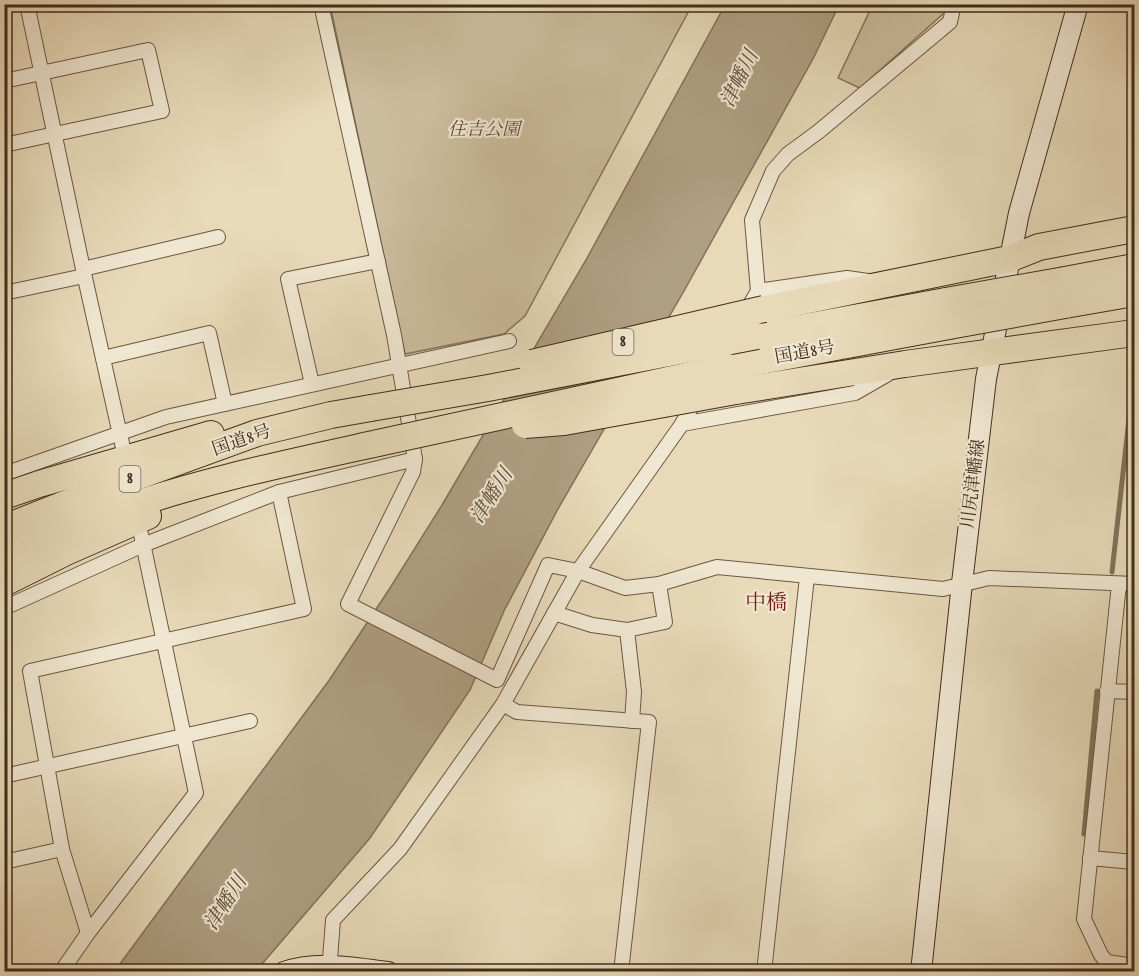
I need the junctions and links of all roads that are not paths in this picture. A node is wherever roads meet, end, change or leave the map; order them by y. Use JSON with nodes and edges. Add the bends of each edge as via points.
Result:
{"nodes":[{"id":1,"x":27,"y":4,"type":"edge"},
{"id":2,"x":321,"y":4,"type":"edge"},
{"id":3,"x":954,"y":4,"type":"edge"},
{"id":4,"x":1078,"y":4,"type":"edge"},
{"id":5,"x":42,"y":73,"type":"junction"},
{"id":6,"x":4,"y":81,"type":"edge"},
{"id":7,"x":55,"y":134,"type":"junction"},
{"id":8,"x":4,"y":145,"type":"edge"},
{"id":9,"x":1134,"y":229,"type":"edge"},
{"id":10,"x":218,"y":237,"type":"dead end"},
{"id":11,"x":1009,"y":259,"type":"junction"},
{"id":12,"x":378,"y":261,"type":"junction"},
{"id":13,"x":1134,"y":267,"type":"edge"},
{"id":14,"x":83,"y":272,"type":"junction"},
{"id":15,"x":4,"y":293,"type":"edge"},
{"id":16,"x":1134,"y":293,"type":"edge"},
{"id":17,"x":761,"y":300,"type":"junction"},
{"id":18,"x":1134,"y":333,"type":"edge"},
{"id":19,"x":509,"y":341,"type":"dead end"},
{"id":20,"x":991,"y":353,"type":"junction"},
{"id":21,"x":103,"y":358,"type":"junction"},
{"id":22,"x":905,"y":364,"type":"junction"},
{"id":23,"x":399,"y":366,"type":"junction"},
{"id":24,"x":312,"y":384,"type":"junction"},
{"id":25,"x":488,"y":388,"type":"junction"},
{"id":26,"x":225,"y":404,"type":"junction"},
{"id":27,"x":477,"y":422,"type":"junction"},
{"id":28,"x":682,"y":424,"type":"junction"},
{"id":29,"x":257,"y":433,"type":"junction"},
{"id":30,"x":120,"y":434,"type":"junction"},
{"id":31,"x":123,"y":448,"type":"dead end"},
{"id":32,"x":415,"y":459,"type":"junction"},
{"id":33,"x":250,"y":471,"type":"junction"},
{"id":34,"x":4,"y":474,"type":"edge"},
{"id":35,"x":279,"y":492,"type":"junction"},
{"id":36,"x":4,"y":496,"type":"edge"},
{"id":37,"x":4,"y":528,"type":"edge"},
{"id":38,"x":142,"y":539,"type":"junction"},
{"id":39,"x":4,"y":556,"type":"edge"},
{"id":40,"x":578,"y":571,"type":"junction"},
{"id":41,"x":807,"y":577,"type":"junction"},
{"id":42,"x":4,"y":583,"type":"edge"},
{"id":43,"x":962,"y":583,"type":"junction"},
{"id":44,"x":659,"y":584,"type":"junction"},
{"id":45,"x":1119,"y":584,"type":"junction"},
{"id":46,"x":1134,"y":584,"type":"edge"},
{"id":47,"x":4,"y":608,"type":"edge"},
{"id":48,"x":554,"y":613,"type":"junction"},
{"id":49,"x":627,"y":630,"type":"junction"},
{"id":50,"x":165,"y":642,"type":"junction"},
{"id":51,"x":1107,"y":691,"type":"junction"},
{"id":52,"x":1134,"y":692,"type":"edge"},
{"id":53,"x":503,"y":704,"type":"junction"},
{"id":54,"x":250,"y":721,"type":"dead end"},
{"id":55,"x":632,"y":721,"type":"junction"},
{"id":56,"x":185,"y":737,"type":"junction"},
{"id":57,"x":47,"y":766,"type":"junction"},
{"id":58,"x":4,"y":776,"type":"edge"},
{"id":59,"x":62,"y":849,"type":"junction"},
{"id":60,"x":1090,"y":858,"type":"junction"},
{"id":61,"x":4,"y":862,"type":"edge"},
{"id":62,"x":1134,"y":862,"type":"edge"},
{"id":63,"x":88,"y":933,"type":"junction"},
{"id":64,"x":1134,"y":966,"type":"edge"},
{"id":65,"x":329,"y":968,"type":"edge"},
{"id":66,"x":61,"y":972,"type":"edge"},
{"id":67,"x":284,"y":972,"type":"edge"},
{"id":68,"x":388,"y":972,"type":"edge"},
{"id":69,"x":621,"y":972,"type":"edge"},
{"id":70,"x":764,"y":972,"type":"edge"},
{"id":71,"x":921,"y":972,"type":"edge"}],
"edges":[{"from":1,"to":5,"type":"street"},
{"from":2,"to":12,"type":"street"},
{"from":3,"to":17,"type":"street","via":[[950,22],[788,154],[773,171],[752,220]]},
{"from":4,"to":11,"type":"main road","name":"川尻津幡線"},
{"from":5,"to":6,"type":"street"},
{"from":5,"to":7,"type":"street"},
{"from":5,"to":7,"type":"street","via":[[148,50],[160,101],[162,111]]},
{"from":7,"to":8,"type":"street"},
{"from":7,"to":14,"type":"street"},
{"from":9,"to":11,"type":"highway","name":"国道8号","via":[[1039,247]]},
{"from":10,"to":14,"type":"street"},
{"from":11,"to":17,"type":"highway","name":"国道8号","via":[[886,284]]},
{"from":11,"to":20,"type":"main road","name":"川尻津幡線"},
{"from":12,"to":23,"type":"street"},
{"from":12,"to":24,"type":"street","via":[[288,279]]},
{"from":13,"to":25,"type":"highway","name":"国道8号","number":"8","bridge":true},
{"from":14,"to":15,"type":"street"},
{"from":14,"to":21,"type":"street"},
{"from":16,"to":27,"type":"highway","name":"国道8号","number":"8","bridge":true,"via":[[728,367]]},
{"from":17,"to":25,"type":"highway","name":"国道8号","number":"8","bridge":true,"via":[[533,362],[509,371]]},
{"from":17,"to":28,"type":"street"},
{"from":18,"to":20,"type":"highway","name":"国道8号"},
{"from":19,"to":23,"type":"street"},
{"from":20,"to":22,"type":"highway","name":"国道8号"},
{"from":20,"to":43,"type":"main road","name":"川尻津幡線"},
{"from":21,"to":26,"type":"street","via":[[209,333]]},
{"from":21,"to":30,"type":"street"},
{"from":22,"to":27,"type":"highway","name":"国道8号","number":"8","bridge":true,"via":[[564,422],[501,427]]},
{"from":22,"to":28,"type":"street","via":[[855,393]]},
{"from":23,"to":24,"type":"street"},
{"from":23,"to":32,"type":"street"},
{"from":24,"to":26,"type":"street"},
{"from":25,"to":29,"type":"highway","name":"国道8号","number":"8","bridge":true,"via":[[331,415]]},
{"from":26,"to":30,"type":"street","via":[[166,417]]},
{"from":27,"to":33,"type":"highway","name":"国道8号","number":"8","bridge":true},
{"from":28,"to":40,"type":"street"},
{"from":29,"to":36,"type":"highway","number":"8","via":[[227,430]]},
{"from":29,"to":37,"type":"highway","name":"国道8号","number":"8"},
{"from":30,"to":31,"type":"street"},
{"from":30,"to":34,"type":"street"},
{"from":32,"to":35,"type":"street"},
{"from":32,"to":40,"type":"street","via":[[413,472],[348,604],[497,680],[548,565]]},
{"from":33,"to":39,"type":"highway","name":"国道8号","number":"8","via":[[106,514]]},
{"from":33,"to":42,"type":"highway","number":"8","via":[[237,483],[104,535]]},
{"from":35,"to":38,"type":"street"},
{"from":35,"to":50,"type":"street","via":[[304,609]]},
{"from":38,"to":47,"type":"street"},
{"from":38,"to":50,"type":"street"},
{"from":40,"to":44,"type":"street","via":[[625,588]]},
{"from":40,"to":48,"type":"street"},
{"from":41,"to":43,"type":"street","via":[[943,589]]},
{"from":41,"to":44,"type":"street","via":[[717,567]]},
{"from":41,"to":70,"type":"street"},
{"from":43,"to":45,"type":"street","via":[[988,578]]},
{"from":43,"to":71,"type":"main road","name":"川尻津幡線"},
{"from":44,"to":49,"type":"street","via":[[665,622]]},
{"from":45,"to":46,"type":"street"},
{"from":45,"to":51,"type":"street"},
{"from":48,"to":49,"type":"street","via":[[592,625]]},
{"from":48,"to":53,"type":"street"},
{"from":49,"to":55,"type":"street","via":[[634,692]]},
{"from":50,"to":56,"type":"street"},
{"from":50,"to":57,"type":"street","via":[[30,671]]},
{"from":51,"to":52,"type":"street"},
{"from":51,"to":60,"type":"street"},
{"from":53,"to":55,"type":"street","via":[[517,712]]},
{"from":53,"to":65,"type":"street","via":[[400,849],[333,920]]},
{"from":54,"to":56,"type":"street"},
{"from":55,"to":69,"type":"street","via":[[649,722]]},
{"from":56,"to":57,"type":"street"},
{"from":56,"to":63,"type":"street","via":[[196,793]]},
{"from":57,"to":58,"type":"street"},
{"from":57,"to":59,"type":"street"},
{"from":59,"to":61,"type":"street"},
{"from":59,"to":63,"type":"street"},
{"from":60,"to":62,"type":"street"},
{"from":60,"to":64,"type":"street","via":[[1084,919],[1107,962]]},
{"from":63,"to":66,"type":"street"},
{"from":65,"to":67,"type":"main road","via":[[303,966]]},
{"from":65,"to":68,"type":"main road"}]}
